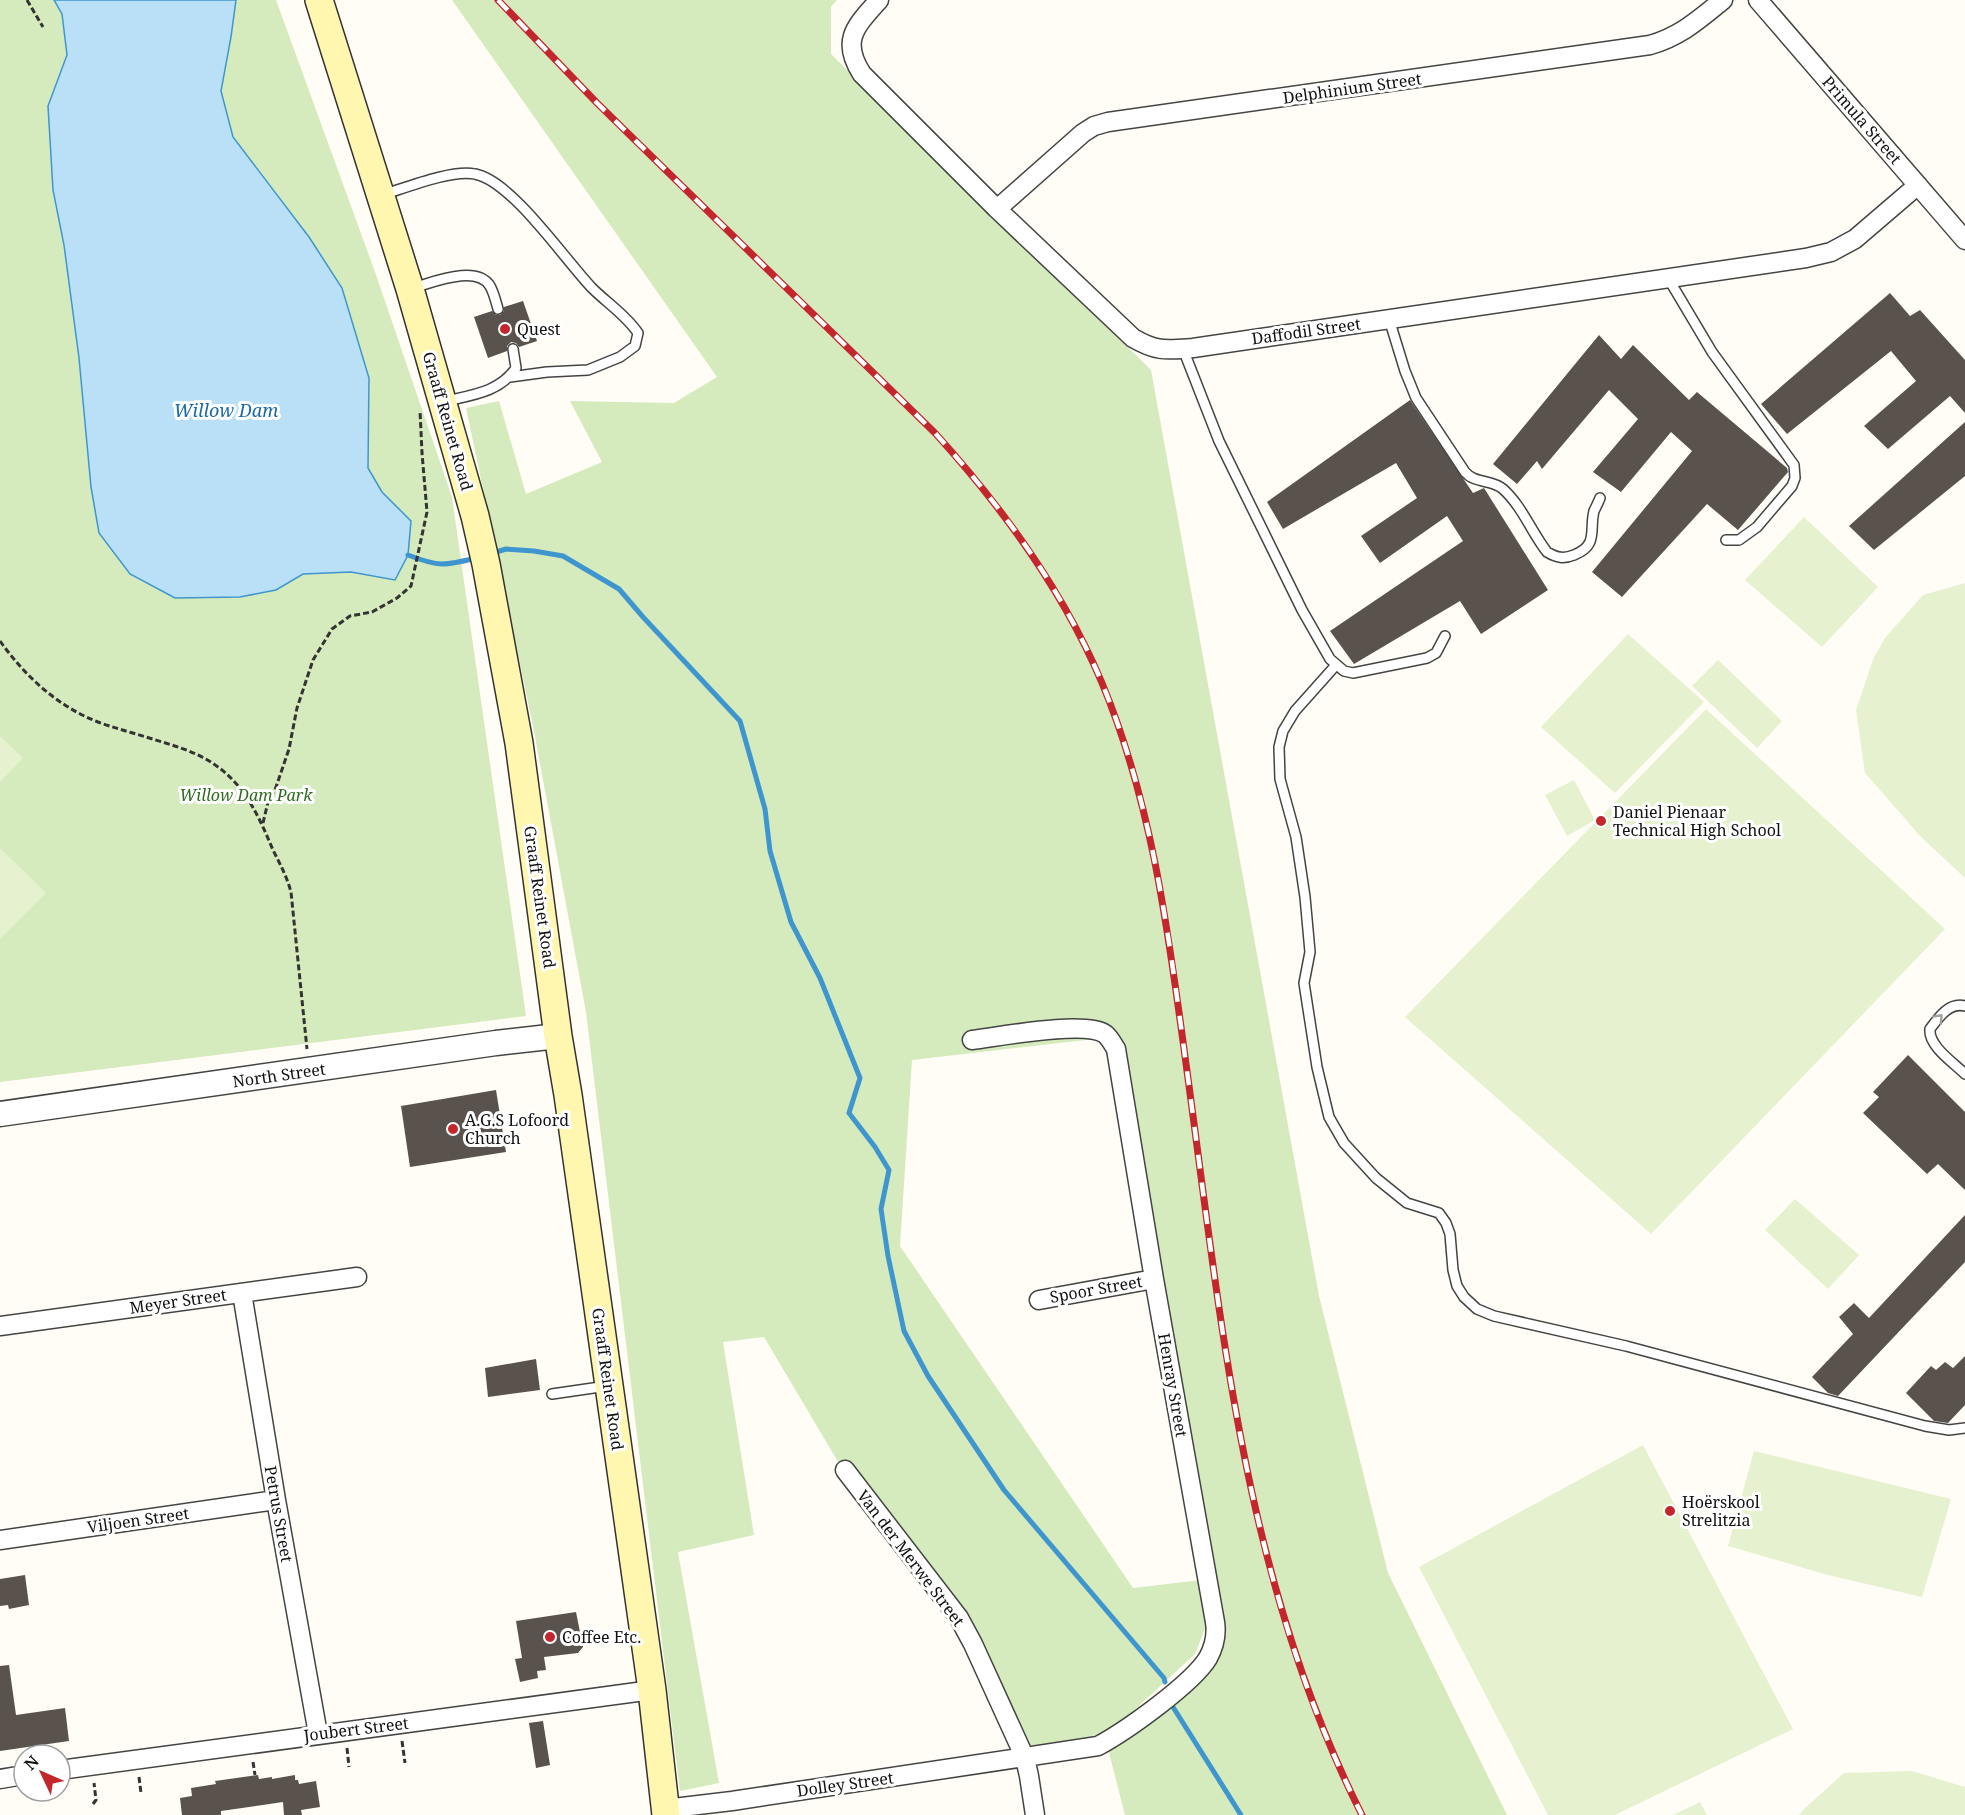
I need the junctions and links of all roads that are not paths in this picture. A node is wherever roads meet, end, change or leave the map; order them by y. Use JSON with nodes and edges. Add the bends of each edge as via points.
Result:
{"nodes":[{"id":1,"x":319,"y":0,"type":"edge"},
{"id":2,"x":879,"y":0,"type":"edge"},
{"id":3,"x":1723,"y":0,"type":"edge"},
{"id":4,"x":1758,"y":0,"type":"edge"},
{"id":5,"x":1918,"y":185,"type":"junction"},
{"id":6,"x":380,"y":195,"type":"junction"},
{"id":7,"x":997,"y":209,"type":"junction"},
{"id":8,"x":1965,"y":240,"type":"edge"},
{"id":9,"x":1668,"y":278,"type":"junction"},
{"id":10,"x":410,"y":288,"type":"junction"},
{"id":11,"x":498,"y":309,"type":"dead end"},
{"id":12,"x":1389,"y":319,"type":"junction"},
{"id":13,"x":513,"y":349,"type":"dead end"},
{"id":14,"x":1183,"y":349,"type":"junction"},
{"id":15,"x":510,"y":376,"type":"junction"},
{"id":16,"x":431,"y":402,"type":"junction"},
{"id":17,"x":1600,"y":498,"type":"dead end"},
{"id":18,"x":1726,"y":540,"type":"dead end"},
{"id":19,"x":1445,"y":636,"type":"dead end"},
{"id":20,"x":1336,"y":665,"type":"junction"},
{"id":21,"x":1965,"y":1006,"type":"edge"},
{"id":22,"x":558,"y":1036,"type":"junction"},
{"id":23,"x":972,"y":1040,"type":"dead end"},
{"id":24,"x":1965,"y":1074,"type":"edge"},
{"id":25,"x":0,"y":1114,"type":"edge"},
{"id":26,"x":357,"y":1277,"type":"dead end"},
{"id":27,"x":1154,"y":1279,"type":"junction"},
{"id":28,"x":242,"y":1293,"type":"junction"},
{"id":29,"x":1039,"y":1300,"type":"dead end"},
{"id":30,"x":0,"y":1326,"type":"edge"},
{"id":31,"x":609,"y":1385,"type":"junction"},
{"id":32,"x":552,"y":1394,"type":"dead end"},
{"id":33,"x":1965,"y":1428,"type":"edge"},
{"id":34,"x":845,"y":1470,"type":"dead end"},
{"id":35,"x":276,"y":1500,"type":"junction"},
{"id":36,"x":0,"y":1540,"type":"edge"},
{"id":37,"x":652,"y":1690,"type":"junction"},
{"id":38,"x":318,"y":1734,"type":"junction"},
{"id":39,"x":1025,"y":1758,"type":"junction"},
{"id":40,"x":72,"y":1768,"type":"edge"},
{"id":41,"x":666,"y":1812,"type":"edge"},
{"id":42,"x":1035,"y":1815,"type":"edge"}],
"edges":[{"from":1,"to":6,"type":"main road","name":"Graaff Reinet Road"},
{"from":2,"to":7,"type":"street","name":"Daffodil Street","via":[[852,32],[857,66]]},
{"from":3,"to":7,"type":"street","name":"Delphinium Street","via":[[1688,29],[1650,45],[1094,126]]},
{"from":4,"to":5,"type":"street","name":"Primula Street"},
{"from":5,"to":8,"type":"street","name":"Primula Street"},
{"from":5,"to":9,"type":"street","name":"Daffodil Street","via":[[1862,234],[1831,252]]},
{"from":6,"to":10,"type":"main road","name":"Graaff Reinet Road"},
{"from":6,"to":15,"type":"lane","via":[[450,175],[475,174],[494,182],[518,202],[592,288],[638,333],[635,346],[588,370]]},
{"from":7,"to":14,"type":"street","name":"Daffodil Street","via":[[1133,338],[1162,351]]},
{"from":9,"to":12,"type":"street","name":"Daffodil Street"},
{"from":9,"to":18,"type":"lane","via":[[1712,352],[1794,465],[1792,486],[1757,527],[1739,540]]},
{"from":10,"to":11,"type":"lane","via":[[472,275],[489,285]]},
{"from":10,"to":16,"type":"main road","name":"Graaff Reinet Road"},
{"from":12,"to":14,"type":"street","name":"Daffodil Street"},
{"from":12,"to":17,"type":"lane","via":[[1416,398],[1465,472],[1474,480],[1502,488],[1547,552],[1555,557],[1568,557],[1588,546]]},
{"from":13,"to":15,"type":"lane","via":[[516,368]]},
{"from":14,"to":20,"type":"lane","via":[[1218,441],[1302,610]]},
{"from":15,"to":16,"type":"lane","via":[[492,388]]},
{"from":16,"to":22,"type":"main road","name":"Graaff Reinet Road","via":[[482,545],[488,574],[519,742]]},
{"from":19,"to":20,"type":"lane","via":[[1436,652],[1420,660],[1353,673]]},
{"from":20,"to":33,"type":"lane","via":[[1294,711],[1279,747],[1280,779],[1296,837],[1305,897],[1310,952],[1304,983],[1317,1067],[1329,1117],[1344,1143],[1376,1178],[1407,1203],[1439,1213],[1446,1223],[1453,1270],[1464,1297],[1494,1316],[1626,1346],[1925,1426]]},
{"from":24,"to":21,"type":"lane","one_way":true,"via":[[1929,1034],[1949,1007]]},
{"from":22,"to":25,"type":"street","name":"North Street"},
{"from":22,"to":31,"type":"main road","name":"Graaff Reinet Road"},
{"from":23,"to":27,"type":"street","name":"Henray Street","via":[[1086,1029],[1106,1035],[1114,1045]]},
{"from":26,"to":28,"type":"street","name":"Meyer Street"},
{"from":27,"to":29,"type":"street","name":"Spoor Street"},
{"from":27,"to":39,"type":"street","name":"Henray Street","via":[[1215,1622],[1214,1645],[1196,1672],[1110,1740],[1088,1748]]},
{"from":28,"to":30,"type":"street","name":"Meyer Street"},
{"from":28,"to":35,"type":"street","name":"Petrus Street"},
{"from":31,"to":32,"type":"lane"},
{"from":31,"to":37,"type":"main road","name":"Graaff Reinet Road"},
{"from":34,"to":39,"type":"street","name":"Van der Merwe Street","via":[[959,1618]]},
{"from":35,"to":36,"type":"street","name":"Viljoen Street"},
{"from":35,"to":38,"type":"street","name":"Petrus Street"},
{"from":37,"to":38,"type":"street","name":"Joubert Street"},
{"from":37,"to":41,"type":"main road","name":"Graaff Reinet Road"},
{"from":38,"to":40,"type":"street","name":"Joubert Street"},
{"from":39,"to":41,"type":"street","name":"Dolley Street"},
{"from":39,"to":42,"type":"street","name":"Van der Merwe Street"}]}
